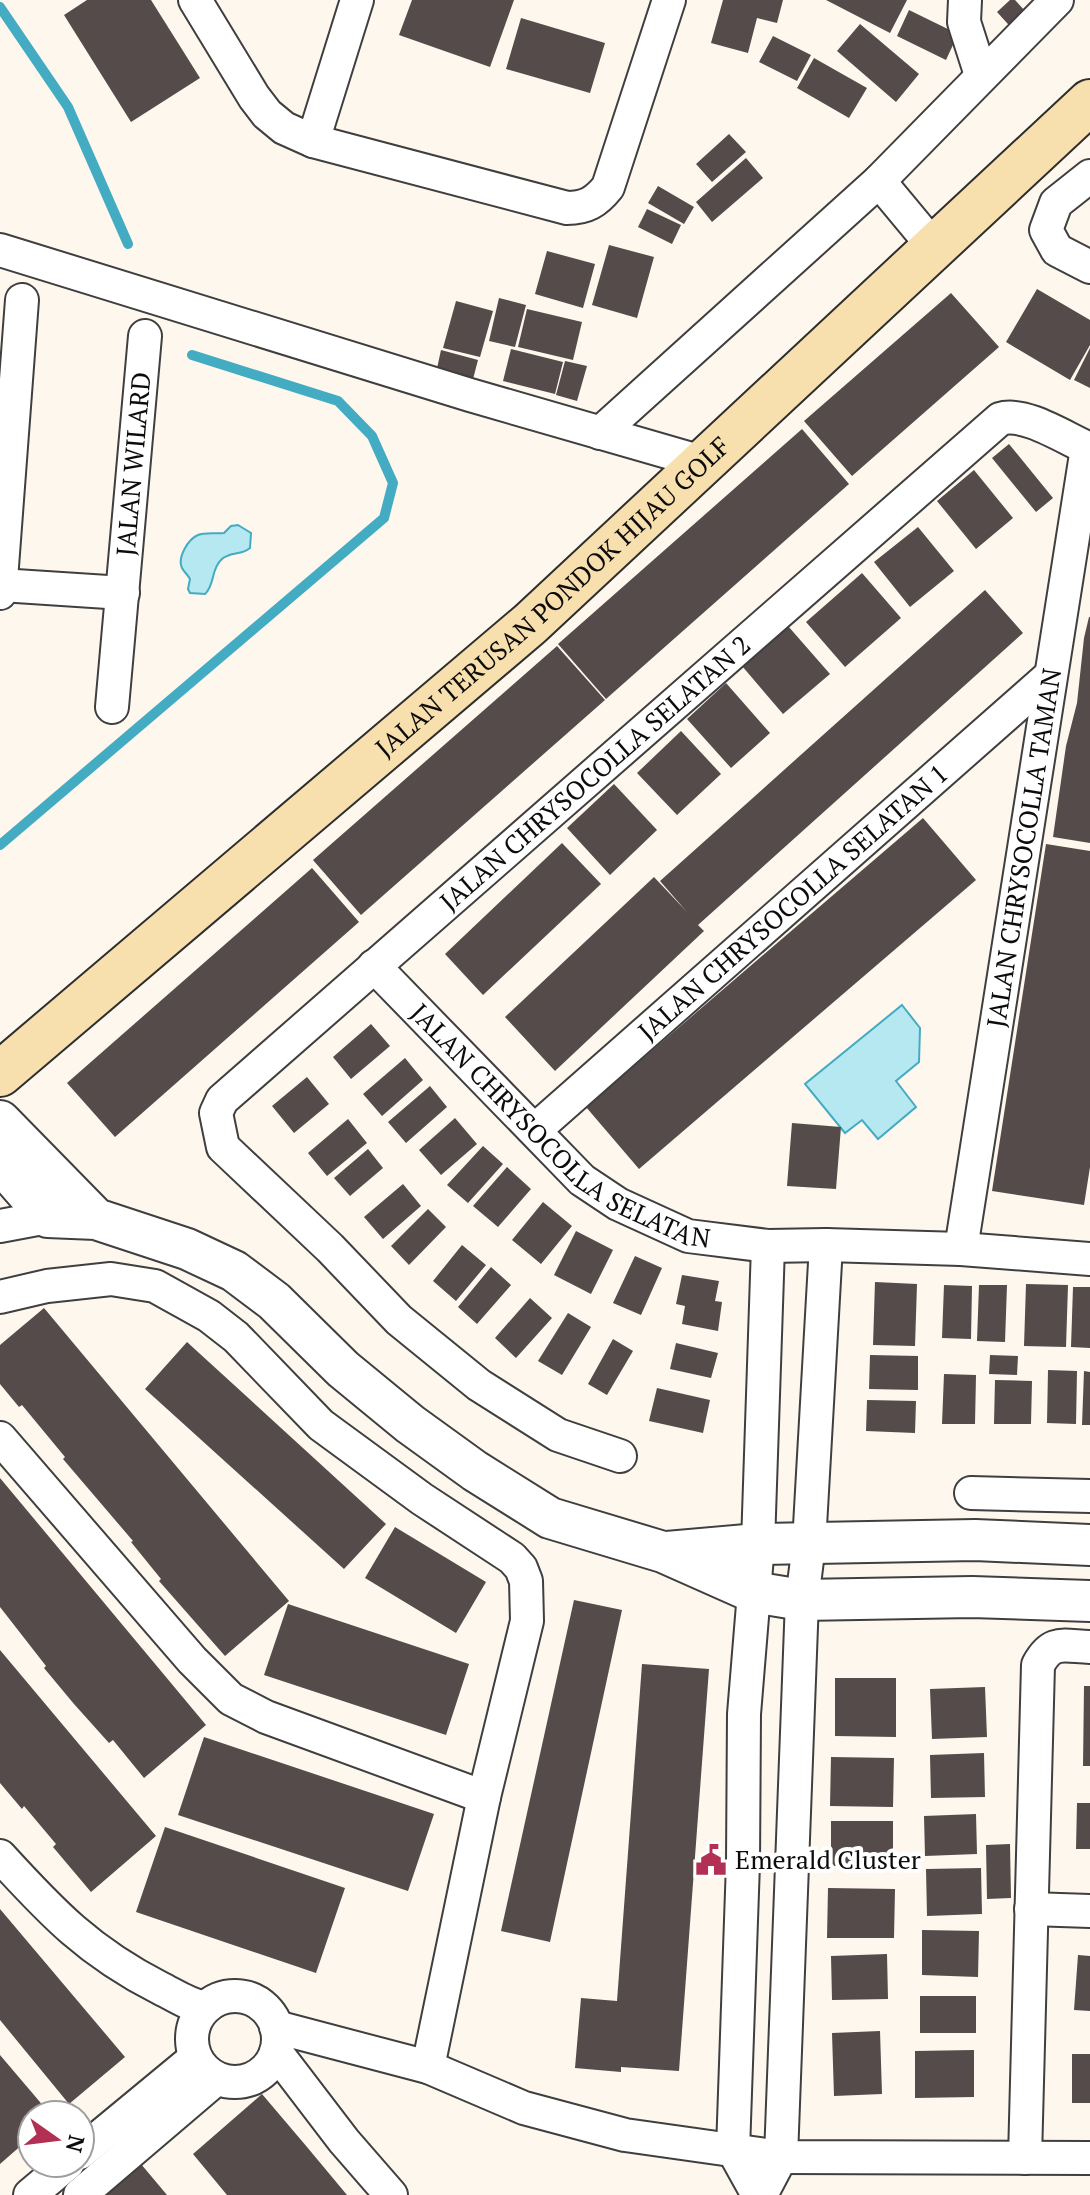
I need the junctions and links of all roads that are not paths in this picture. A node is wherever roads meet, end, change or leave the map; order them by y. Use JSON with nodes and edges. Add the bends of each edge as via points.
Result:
{"nodes":[{"id":1,"x":195,"y":0,"type":"edge"},
{"id":2,"x":357,"y":0,"type":"edge"},
{"id":3,"x":669,"y":0,"type":"edge"},
{"id":4,"x":965,"y":0,"type":"edge"},
{"id":5,"x":1057,"y":0,"type":"edge"},
{"id":6,"x":981,"y":75,"type":"junction"},
{"id":7,"x":1090,"y":102,"type":"edge"},
{"id":8,"x":313,"y":141,"type":"junction"},
{"id":9,"x":1090,"y":176,"type":"edge"},
{"id":10,"x":879,"y":181,"type":"junction"},
{"id":11,"x":933,"y":246,"type":"junction"},
{"id":12,"x":0,"y":250,"type":"edge"},
{"id":13,"x":1090,"y":267,"type":"edge"},
{"id":14,"x":22,"y":300,"type":"dead end"},
{"id":15,"x":145,"y":336,"type":"dead end"},
{"id":16,"x":600,"y":433,"type":"junction"},
{"id":17,"x":1088,"y":449,"type":"edge"},
{"id":18,"x":702,"y":462,"type":"junction"},
{"id":19,"x":0,"y":585,"type":"edge"},
{"id":20,"x":0,"y":593,"type":"edge"},
{"id":21,"x":123,"y":593,"type":"junction"},
{"id":22,"x":1050,"y":676,"type":"junction"},
{"id":23,"x":112,"y":707,"type":"dead end"},
{"id":24,"x":374,"y":966,"type":"junction"},
{"id":25,"x":0,"y":1074,"type":"edge"},
{"id":26,"x":0,"y":1121,"type":"edge"},
{"id":27,"x":535,"y":1130,"type":"junction"},
{"id":28,"x":0,"y":1162,"type":"edge"},
{"id":29,"x":48,"y":1217,"type":"junction"},
{"id":30,"x":96,"y":1219,"type":"junction"},
{"id":31,"x":0,"y":1226,"type":"edge"},
{"id":32,"x":826,"y":1245,"type":"junction"},
{"id":33,"x":768,"y":1246,"type":"junction"},
{"id":34,"x":961,"y":1249,"type":"junction"},
{"id":35,"x":1090,"y":1259,"type":"edge"},
{"id":36,"x":0,"y":1297,"type":"edge"},
{"id":37,"x":0,"y":1438,"type":"edge"},
{"id":38,"x":620,"y":1456,"type":"dead end"},
{"id":39,"x":971,"y":1493,"type":"dead end"},
{"id":40,"x":1090,"y":1496,"type":"edge"},
{"id":41,"x":758,"y":1544,"type":"junction"},
{"id":42,"x":809,"y":1544,"type":"junction"},
{"id":43,"x":1090,"y":1545,"type":"edge"},
{"id":44,"x":663,"y":1552,"type":"junction"},
{"id":45,"x":753,"y":1592,"type":"junction"},
{"id":46,"x":802,"y":1600,"type":"junction"},
{"id":47,"x":1090,"y":1601,"type":"edge"},
{"id":48,"x":1090,"y":1647,"type":"edge"},
{"id":49,"x":484,"y":1797,"type":"junction"},
{"id":50,"x":0,"y":1856,"type":"edge"},
{"id":51,"x":1031,"y":1909,"type":"junction"},
{"id":52,"x":1090,"y":1911,"type":"edge"},
{"id":53,"x":205,"y":2008,"type":"junction"},
{"id":54,"x":276,"y":2040,"type":"junction"},
{"id":55,"x":428,"y":2067,"type":"junction"},
{"id":56,"x":205,"y":2068,"type":"junction"},
{"id":57,"x":96,"y":2142,"type":"edge"},
{"id":58,"x":733,"y":2150,"type":"junction"},
{"id":59,"x":781,"y":2157,"type":"junction"},
{"id":60,"x":1025,"y":2158,"type":"junction"},
{"id":61,"x":1090,"y":2158,"type":"edge"},
{"id":62,"x":49,"y":2179,"type":"edge"},
{"id":63,"x":30,"y":2195,"type":"edge"},
{"id":64,"x":80,"y":2195,"type":"edge"},
{"id":65,"x":391,"y":2195,"type":"edge"},
{"id":66,"x":760,"y":2195,"type":"edge"}],
"edges":[{"from":1,"to":8,"type":"street","via":[[267,114]]},
{"from":2,"to":8,"type":"street"},
{"from":3,"to":8,"type":"street","via":[[608,187],[582,208]]},
{"from":4,"to":6,"type":"street","via":[[964,22]]},
{"from":5,"to":6,"type":"street"},
{"from":6,"to":10,"type":"street"},
{"from":7,"to":11,"type":"main road","name":"JALAN TERUSAN PONDOK HIJAU GOLF"},
{"from":9,"to":13,"type":"street","via":[[1056,203],[1046,230],[1057,250]]},
{"from":10,"to":11,"type":"street"},
{"from":10,"to":16,"type":"street"},
{"from":11,"to":18,"type":"main road","name":"JALAN TERUSAN PONDOK HIJAU GOLF"},
{"from":12,"to":16,"type":"street"},
{"from":14,"to":19,"type":"street"},
{"from":15,"to":21,"type":"street","name":"JALAN WILARD"},
{"from":16,"to":18,"type":"street"},
{"from":17,"to":22,"type":"street","name":"JALAN CHRYSOCOLLA TAMAN"},
{"from":17,"to":24,"type":"street","name":"JALAN CHRYSOCOLLA SELATAN 2","via":[[1030,421],[1000,419]]},
{"from":18,"to":25,"type":"main road","name":"JALAN TERUSAN PONDOK HIJAU GOLF","via":[[530,624]]},
{"from":19,"to":20,"type":"street"},
{"from":19,"to":21,"type":"street"},
{"from":21,"to":23,"type":"street","name":"JALAN WILARD"},
{"from":22,"to":27,"type":"street","name":"JALAN CHRYSOCOLLA SELATAN 1"},
{"from":22,"to":34,"type":"street","name":"JALAN CHRYSOCOLLA TAMAN"},
{"from":24,"to":27,"type":"street","name":"JALAN CHRYSOCOLLA SELATAN"},
{"from":24,"to":38,"type":"street","name":"JALAN CHRYSOCOLLA SELATAN 2","via":[[222,1100],[216,1113],[223,1147],[399,1320],[479,1385],[558,1435]]},
{"from":26,"to":30,"type":"street"},
{"from":27,"to":33,"type":"street","name":"JALAN CHRYSOCOLLA SELATAN","via":[[582,1180],[618,1204],[688,1236]]},
{"from":28,"to":29,"type":"street"},
{"from":29,"to":30,"type":"street"},
{"from":29,"to":31,"type":"street"},
{"from":30,"to":44,"type":"street","via":[[187,1249],[234,1271],[410,1424],[550,1518]]},
{"from":32,"to":33,"type":"street","name":"JALAN CHRYSOCOLLA SELATAN"},
{"from":32,"to":34,"type":"street","name":"JALAN CHRYSOCOLLA SELATAN"},
{"from":32,"to":42,"type":"street"},
{"from":33,"to":41,"type":"street"},
{"from":34,"to":35,"type":"street","name":"JALAN CHRYSOCOLLA SELATAN"},
{"from":36,"to":49,"type":"street","via":[[111,1279],[155,1286],[236,1337],[321,1425],[512,1558],[526,1581],[527,1621]]},
{"from":37,"to":49,"type":"street","via":[[231,1699],[266,1717]]},
{"from":39,"to":40,"type":"street"},
{"from":41,"to":42,"type":"street"},
{"from":41,"to":44,"type":"street"},
{"from":41,"to":45,"type":"street"},
{"from":42,"to":43,"type":"street","via":[[975,1540]]},
{"from":42,"to":46,"type":"street"},
{"from":44,"to":45,"type":"street"},
{"from":45,"to":46,"type":"street"},
{"from":45,"to":58,"type":"street","via":[[744,1714]]},
{"from":46,"to":47,"type":"street"},
{"from":46,"to":59,"type":"street"},
{"from":48,"to":51,"type":"street","via":[[1054,1645],[1038,1665]]},
{"from":49,"to":55,"type":"street"},
{"from":50,"to":53,"type":"street","via":[[97,1952]]},
{"from":51,"to":52,"type":"street"},
{"from":51,"to":60,"type":"street"},
{"from":53,"to":54,"type":"street","via":[[215,2000],[240,1996],[262,2006]]},
{"from":53,"to":56,"type":"street","via":[[192,2031]]},
{"from":54,"to":55,"type":"street"},
{"from":54,"to":56,"type":"street","via":[[269,2065],[245,2082],[230,2083]]},
{"from":54,"to":65,"type":"street","via":[[344,2141]]},
{"from":55,"to":58,"type":"street","via":[[524,2108],[625,2135]]},
{"from":56,"to":57,"type":"street"},
{"from":56,"to":64,"type":"street"},
{"from":58,"to":59,"type":"street"},
{"from":58,"to":66,"type":"street"},
{"from":59,"to":60,"type":"street"},
{"from":59,"to":66,"type":"street"},
{"from":60,"to":61,"type":"street"},
{"from":62,"to":63,"type":"street"}]}
